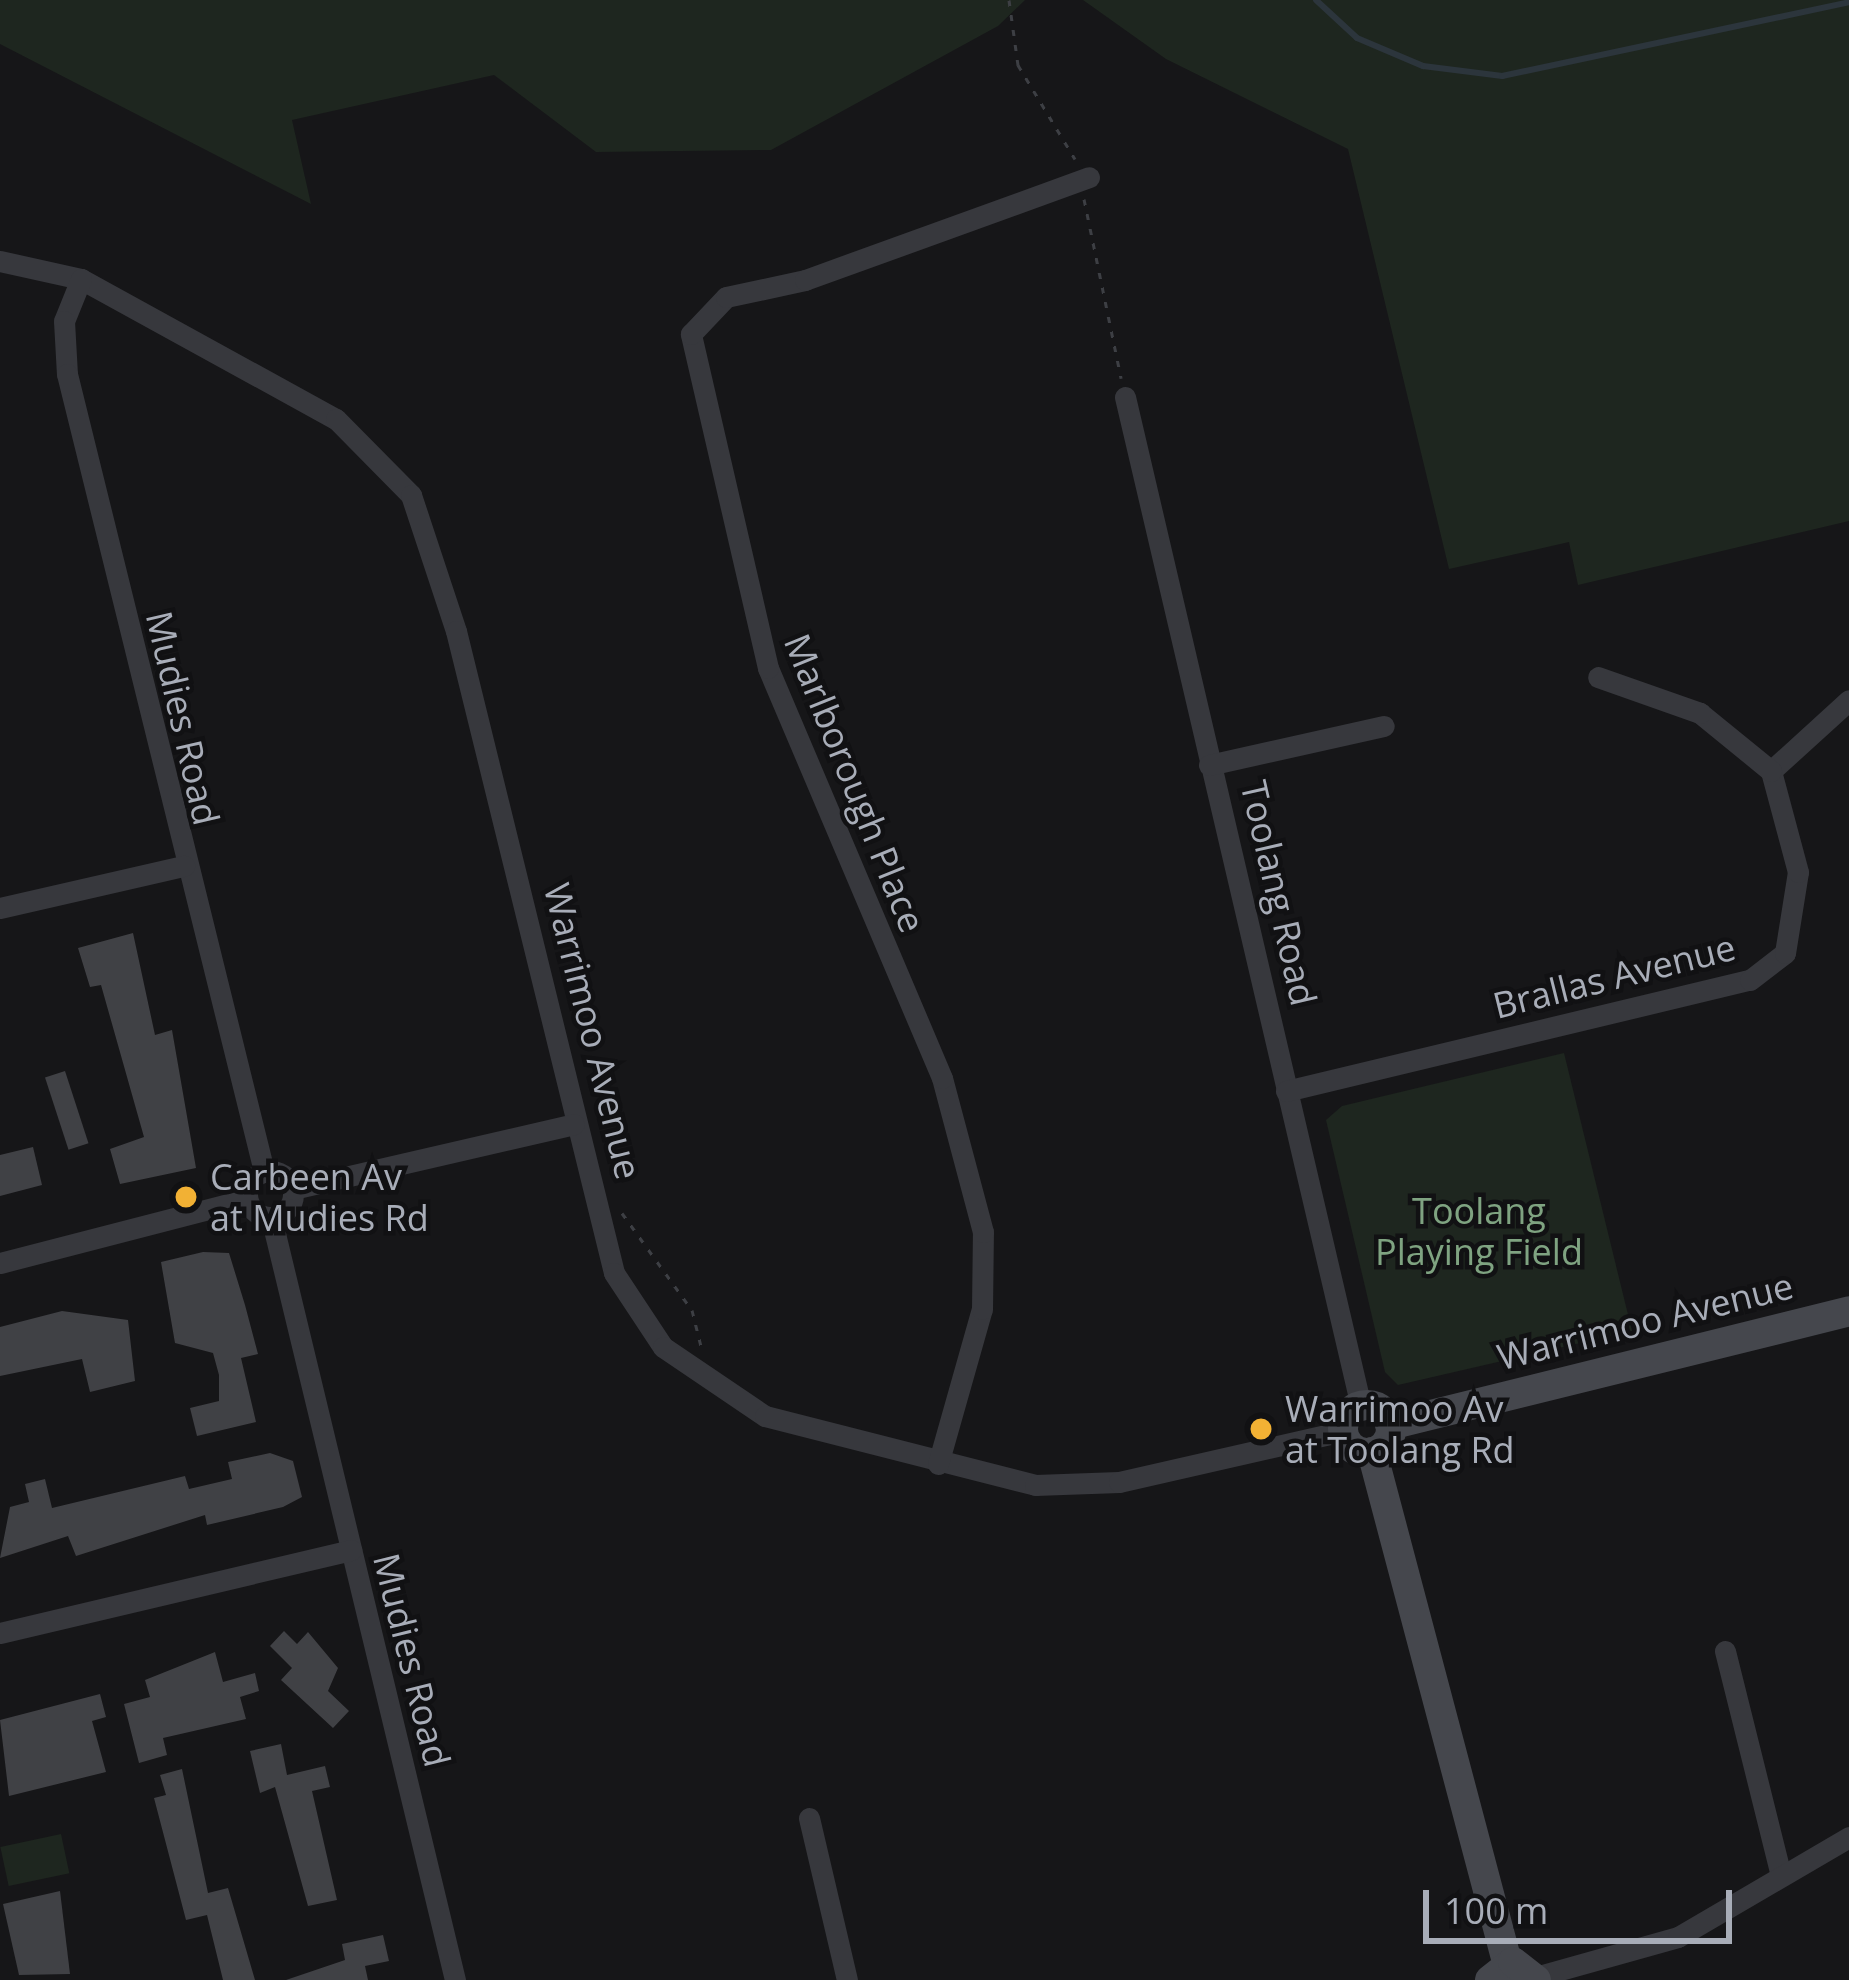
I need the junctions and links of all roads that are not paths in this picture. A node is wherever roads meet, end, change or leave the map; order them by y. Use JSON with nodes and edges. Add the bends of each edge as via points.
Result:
{"nodes":[{"id":1,"x":1089,"y":177,"type":"road end"},
{"id":2,"x":0,"y":261,"type":"edge"},
{"id":3,"x":81,"y":279,"type":"junction"},
{"id":4,"x":1125,"y":397,"type":"road end"},
{"id":5,"x":1598,"y":677,"type":"dead end"},
{"id":6,"x":1849,"y":700,"type":"edge"},
{"id":7,"x":1384,"y":726,"type":"dead end"},
{"id":8,"x":1209,"y":765,"type":"junction"},
{"id":9,"x":1771,"y":771,"type":"junction"},
{"id":10,"x":184,"y":866,"type":"junction"},
{"id":11,"x":0,"y":908,"type":"edge"},
{"id":12,"x":1286,"y":1090,"type":"junction"},
{"id":13,"x":574,"y":1124,"type":"junction"},
{"id":14,"x":264,"y":1171,"type":"junction"},
{"id":15,"x":293,"y":1189,"type":"junction"},
{"id":16,"x":248,"y":1199,"type":"junction"},
{"id":17,"x":271,"y":1217,"type":"junction"},
{"id":18,"x":0,"y":1263,"type":"edge"},
{"id":19,"x":1849,"y":1311,"type":"edge"},
{"id":20,"x":1352,"y":1418,"type":"junction"},
{"id":21,"x":1390,"y":1425,"type":"junction"},
{"id":22,"x":1372,"y":1452,"type":"junction"},
{"id":23,"x":938,"y":1464,"type":"junction"},
{"id":24,"x":351,"y":1550,"type":"junction"},
{"id":25,"x":0,"y":1634,"type":"edge"},
{"id":26,"x":1725,"y":1651,"type":"dead end"},
{"id":27,"x":809,"y":1818,"type":"dead end"},
{"id":28,"x":1849,"y":1837,"type":"edge"},
{"id":29,"x":1780,"y":1875,"type":"junction"},
{"id":30,"x":1499,"y":1971,"type":"edge"},
{"id":31,"x":1536,"y":1979,"type":"edge"},
{"id":32,"x":455,"y":1980,"type":"edge"},
{"id":33,"x":847,"y":1980,"type":"edge"}],
"edges":[{"from":1,"to":23,"type":"street","name":"Marlborough Place","via":[[727,297],[691,334],[768,668],[942,1078],[982,1232],[982,1309]]},
{"from":2,"to":3,"type":"street","name":"Warrimoo Avenue"},
{"from":3,"to":10,"type":"street","name":"Mudies Road","via":[[64,321],[67,374]]},
{"from":3,"to":13,"type":"street","name":"Warrimoo Avenue","via":[[336,419],[411,496],[456,632]]},
{"from":4,"to":8,"type":"street","name":"Toolang Road"},
{"from":5,"to":9,"type":"street","via":[[1700,713]]},
{"from":6,"to":9,"type":"street"},
{"from":7,"to":8,"type":"street"},
{"from":8,"to":12,"type":"street","name":"Toolang Road"},
{"from":9,"to":12,"type":"street","name":"Brallas Avenue","via":[[1799,914],[1785,953],[1750,980]]},
{"from":10,"to":11,"type":"street"},
{"from":10,"to":14,"type":"street","name":"Mudies Road"},
{"from":12,"to":20,"type":"street","name":"Toolang Road"},
{"from":13,"to":15,"type":"street"},
{"from":13,"to":23,"type":"street","name":"Warrimoo Avenue","via":[[614,1273],[663,1348],[765,1416]]},
{"from":14,"to":15,"type":"street"},
{"from":14,"to":16,"type":"street"},
{"from":15,"to":17,"type":"street"},
{"from":16,"to":17,"type":"street"},
{"from":16,"to":18,"type":"street"},
{"from":17,"to":24,"type":"street","name":"Mudies Road"},
{"from":19,"to":21,"type":"street","name":"Warrimoo Avenue"},
{"from":20,"to":21,"type":"street"},
{"from":20,"to":22,"type":"street"},
{"from":20,"to":23,"type":"street","name":"Warrimoo Avenue","via":[[1077,1486]]},
{"from":21,"to":22,"type":"street"},
{"from":22,"to":30,"type":"street"},
{"from":24,"to":25,"type":"street"},
{"from":24,"to":32,"type":"street","name":"Mudies Road"},
{"from":26,"to":29,"type":"street"},
{"from":27,"to":33,"type":"street"},
{"from":28,"to":29,"type":"street"},
{"from":29,"to":31,"type":"street","via":[[1678,1937]]},
{"from":30,"to":31,"type":"street"}]}
